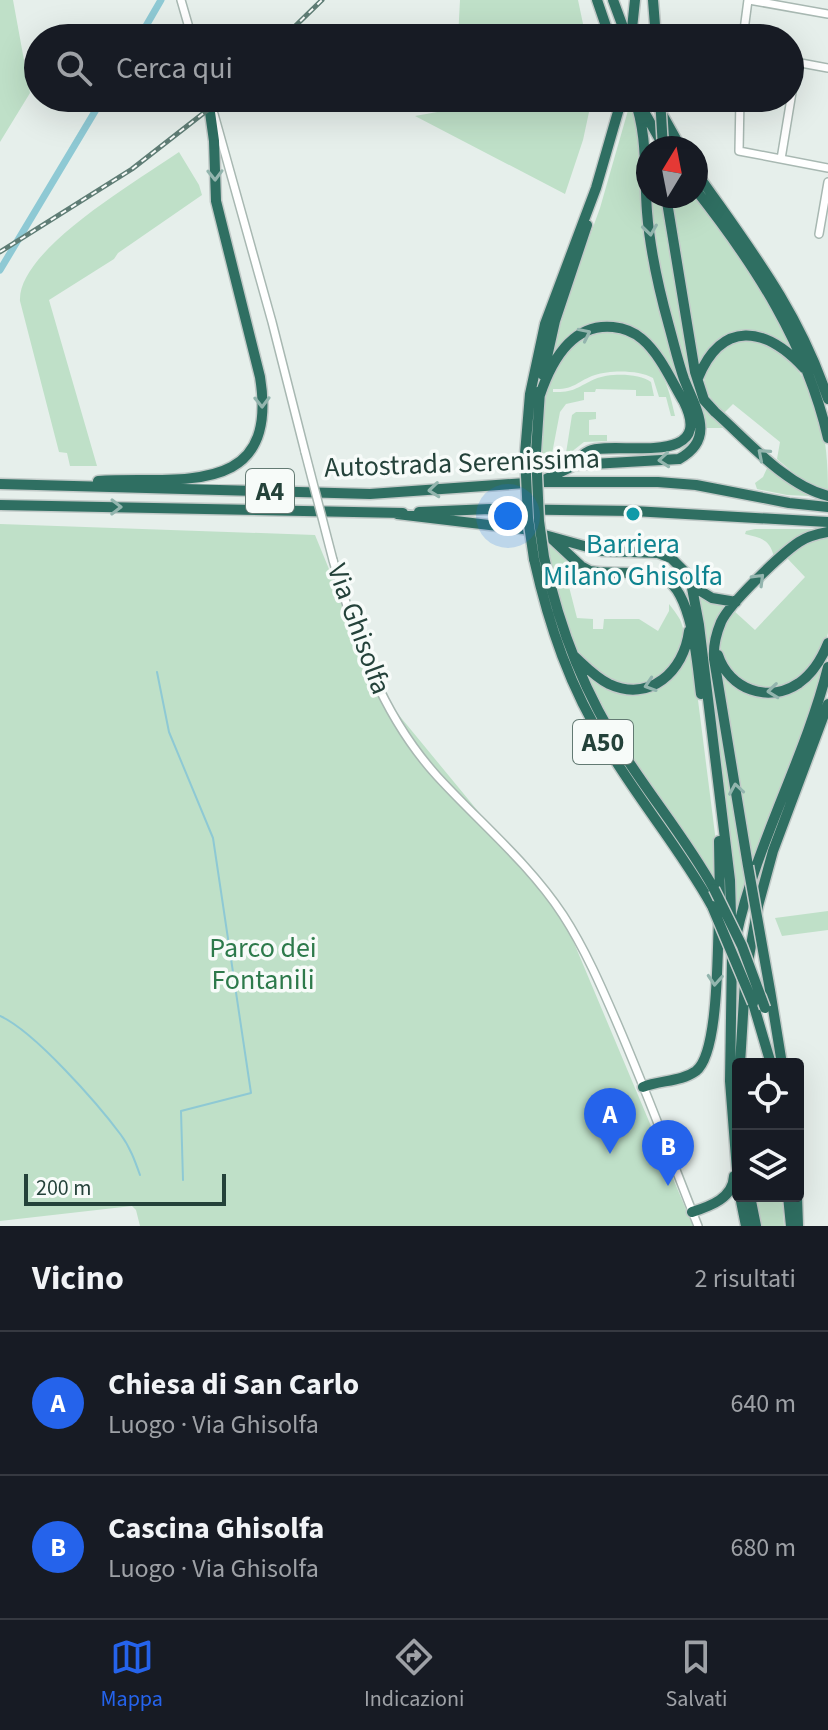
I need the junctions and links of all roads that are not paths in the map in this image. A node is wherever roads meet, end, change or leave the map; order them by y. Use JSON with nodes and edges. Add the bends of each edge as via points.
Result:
{"nodes":[{"id":1,"x":597,"y":0,"type":"edge"},
{"id":2,"x":613,"y":0,"type":"edge"},
{"id":3,"x":653,"y":0,"type":"edge"},
{"id":4,"x":749,"y":0,"type":"edge"},
{"id":5,"x":181,"y":1,"type":"edge"},
{"id":6,"x":634,"y":4,"type":"edge"},
{"id":7,"x":828,"y":14,"type":"edge"},
{"id":8,"x":188,"y":24,"type":"edge"},
{"id":9,"x":605,"y":24,"type":"edge"},
{"id":10,"x":623,"y":24,"type":"edge"},
{"id":11,"x":631,"y":24,"type":"edge"},
{"id":12,"x":655,"y":24,"type":"edge"},
{"id":13,"x":745,"y":24,"type":"edge"},
{"id":14,"x":804,"y":64,"type":"edge"},
{"id":15,"x":828,"y":68,"type":"edge"},
{"id":16,"x":211,"y":112,"type":"edge"},
{"id":17,"x":213,"y":112,"type":"edge"},
{"id":18,"x":618,"y":112,"type":"edge"},
{"id":19,"x":640,"y":112,"type":"edge"},
{"id":20,"x":644,"y":112,"type":"edge"},
{"id":21,"x":661,"y":112,"type":"edge"},
{"id":22,"x":661,"y":112,"type":"edge"},
{"id":23,"x":740,"y":112,"type":"edge"},
{"id":24,"x":787,"y":112,"type":"edge"},
{"id":25,"x":657,"y":136,"type":"edge"},
{"id":26,"x":663,"y":136,"type":"edge"},
{"id":27,"x":674,"y":136,"type":"edge"},
{"id":28,"x":781,"y":159,"type":"junction"},
{"id":29,"x":828,"y":168,"type":"edge"},
{"id":30,"x":828,"y":182,"type":"edge"},
{"id":31,"x":596,"y":188,"type":"junction"},
{"id":32,"x":708,"y":189,"type":"edge"},
{"id":33,"x":708,"y":207,"type":"edge"},
{"id":34,"x":668,"y":208,"type":"edge"},
{"id":35,"x":819,"y":234,"type":"dead end"},
{"id":36,"x":698,"y":378,"type":"junction"},
{"id":37,"x":810,"y":378,"type":"junction"},
{"id":38,"x":540,"y":395,"type":"junction"},
{"id":39,"x":828,"y":399,"type":"edge"},
{"id":40,"x":828,"y":438,"type":"edge"},
{"id":41,"x":530,"y":453,"type":"junction"},
{"id":42,"x":575,"y":465,"type":"junction"},
{"id":43,"x":540,"y":482,"type":"junction"},
{"id":44,"x":0,"y":484,"type":"edge"},
{"id":45,"x":33,"y":485,"type":"junction"},
{"id":46,"x":828,"y":496,"type":"edge"},
{"id":47,"x":0,"y":505,"type":"edge"},
{"id":48,"x":828,"y":507,"type":"edge"},
{"id":49,"x":397,"y":514,"type":"junction"},
{"id":50,"x":828,"y":522,"type":"edge"},
{"id":51,"x":828,"y":532,"type":"edge"},
{"id":52,"x":547,"y":534,"type":"junction"},
{"id":53,"x":539,"y":558,"type":"junction"},
{"id":54,"x":694,"y":587,"type":"junction"},
{"id":55,"x":736,"y":602,"type":"junction"},
{"id":56,"x":689,"y":625,"type":"junction"},
{"id":57,"x":715,"y":641,"type":"junction"},
{"id":58,"x":828,"y":643,"type":"edge"},
{"id":59,"x":570,"y":651,"type":"junction"},
{"id":60,"x":828,"y":667,"type":"edge"},
{"id":61,"x":828,"y":704,"type":"edge"},
{"id":62,"x":732,"y":954,"type":"junction"},
{"id":63,"x":740,"y":1058,"type":"edge"},
{"id":64,"x":769,"y":1058,"type":"edge"},
{"id":65,"x":780,"y":1058,"type":"edge"},
{"id":66,"x":781,"y":1058,"type":"edge"},
{"id":67,"x":643,"y":1087,"type":"junction"},
{"id":68,"x":733,"y":1130,"type":"edge"},
{"id":69,"x":732,"y":1186,"type":"edge"},
{"id":70,"x":741,"y":1202,"type":"edge"},
{"id":71,"x":751,"y":1202,"type":"edge"},
{"id":72,"x":789,"y":1202,"type":"edge"},
{"id":73,"x":797,"y":1202,"type":"edge"},
{"id":74,"x":692,"y":1212,"type":"junction"},
{"id":75,"x":698,"y":1226,"type":"edge"},
{"id":76,"x":746,"y":1226,"type":"edge"},
{"id":77,"x":756,"y":1226,"type":"edge"},
{"id":78,"x":791,"y":1226,"type":"edge"},
{"id":79,"x":798,"y":1226,"type":"edge"}],
"edges":[{"from":1,"to":9,"type":"highway"},
{"from":2,"to":10,"type":"highway"},
{"from":3,"to":12,"type":"highway"},
{"from":4,"to":7,"type":"street"},
{"from":4,"to":13,"type":"street"},
{"from":5,"to":8,"type":"street"},
{"from":6,"to":11,"type":"highway"},
{"from":14,"to":15,"type":"street"},
{"from":16,"to":45,"type":"highway","one_way":true,"via":[[216,201],[262,390],[258,435],[234,465],[201,479]]},
{"from":17,"to":67,"type":"street","name":"Via Ghisolfa","bridge":true,"via":[[364,658],[389,710],[424,761],[561,912],[587,955]]},
{"from":18,"to":31,"type":"highway","number":"A50"},
{"from":19,"to":42,"type":"highway","one_way":true,"via":[[654,258],[700,431],[689,453],[673,460]]},
{"from":20,"to":25,"type":"highway"},
{"from":21,"to":26,"type":"highway","bridge":true},
{"from":22,"to":27,"type":"highway"},
{"from":23,"to":28,"type":"street","via":[[739,151]]},
{"from":24,"to":28,"type":"street"},
{"from":28,"to":29,"type":"street"},
{"from":30,"to":35,"type":"street"},
{"from":31,"to":38,"type":"highway","via":[[582,247],[555,321]]},
{"from":31,"to":41,"type":"highway","number":"A50","via":[[545,324],[530,394]]},
{"from":32,"to":39,"type":"highway","via":[[782,296]]},
{"from":33,"to":37,"type":"highway","via":[[771,296]]},
{"from":34,"to":36,"type":"highway"},
{"from":36,"to":37,"type":"highway","via":[[715,348],[743,335],[779,346]]},
{"from":46,"to":36,"type":"highway","one_way":true,"via":[[792,479],[715,412],[704,400]]},
{"from":37,"to":40,"type":"highway"},
{"from":38,"to":41,"type":"highway"},
{"from":38,"to":42,"type":"highway","one_way":true,"via":[[571,341],[609,327],[641,338],[684,402],[689,425],[675,444],[660,449],[597,449],[583,454]]},
{"from":41,"to":53,"type":"highway","number":"A50","bridge":true,"via":[[528,518]]},
{"from":42,"to":43,"type":"highway"},
{"from":43,"to":45,"type":"highway","name":"Autostrada Serenissima","number":"A4","one_way":true,"via":[[370,494]]},
{"from":43,"to":48,"type":"highway","name":"Autostrada Serenissima","number":"A4","via":[[696,485]]},
{"from":44,"to":45,"type":"highway","name":"Autostrada Serenissima","number":"A4"},
{"from":47,"to":49,"type":"highway","name":"Autostrada Serenissima","number":"A4","one_way":true},
{"from":49,"to":50,"type":"highway","name":"Autostrada Serenissima","number":"A4","via":[[542,509]]},
{"from":49,"to":52,"type":"highway"},
{"from":55,"to":51,"type":"highway","one_way":true,"via":[[794,545]]},
{"from":52,"to":54,"type":"highway","via":[[602,551],[658,553],[686,571]]},
{"from":52,"to":56,"type":"highway","via":[[590,571],[667,579],[678,591]]},
{"from":53,"to":59,"type":"highway"},
{"from":53,"to":64,"type":"highway","number":"A50","bridge":true,"via":[[555,641],[582,704],[712,906],[753,1003]]},
{"from":54,"to":55,"type":"highway","via":[[712,598]]},
{"from":54,"to":62,"type":"highway","via":[[730,880]]},
{"from":55,"to":57,"type":"highway","via":[[721,621]]},
{"from":56,"to":59,"type":"highway","one_way":true,"via":[[678,665],[663,681],[646,688],[607,683]]},
{"from":56,"to":67,"type":"highway","one_way":true,"via":[[720,852],[711,1041],[698,1069]]},
{"from":58,"to":57,"type":"highway","one_way":true,"via":[[802,681],[766,693],[730,677]]},
{"from":66,"to":57,"type":"highway","one_way":true,"bridge":true},
{"from":59,"to":65,"type":"highway","bridge":true,"via":[[612,735],[714,889],[742,946]]},
{"from":60,"to":62,"type":"highway","via":[[753,870]]},
{"from":61,"to":63,"type":"highway","via":[[784,816],[758,906]]},
{"from":62,"to":68,"type":"highway"},
{"from":67,"to":74,"type":"street","name":"Via Ghisolfa"},
{"from":69,"to":74,"type":"highway","via":[[714,1203]]},
{"from":70,"to":76,"type":"highway"},
{"from":71,"to":77,"type":"highway"},
{"from":72,"to":78,"type":"highway"},
{"from":73,"to":79,"type":"highway"},
{"from":74,"to":75,"type":"street","name":"Via Ghisolfa"}]}
